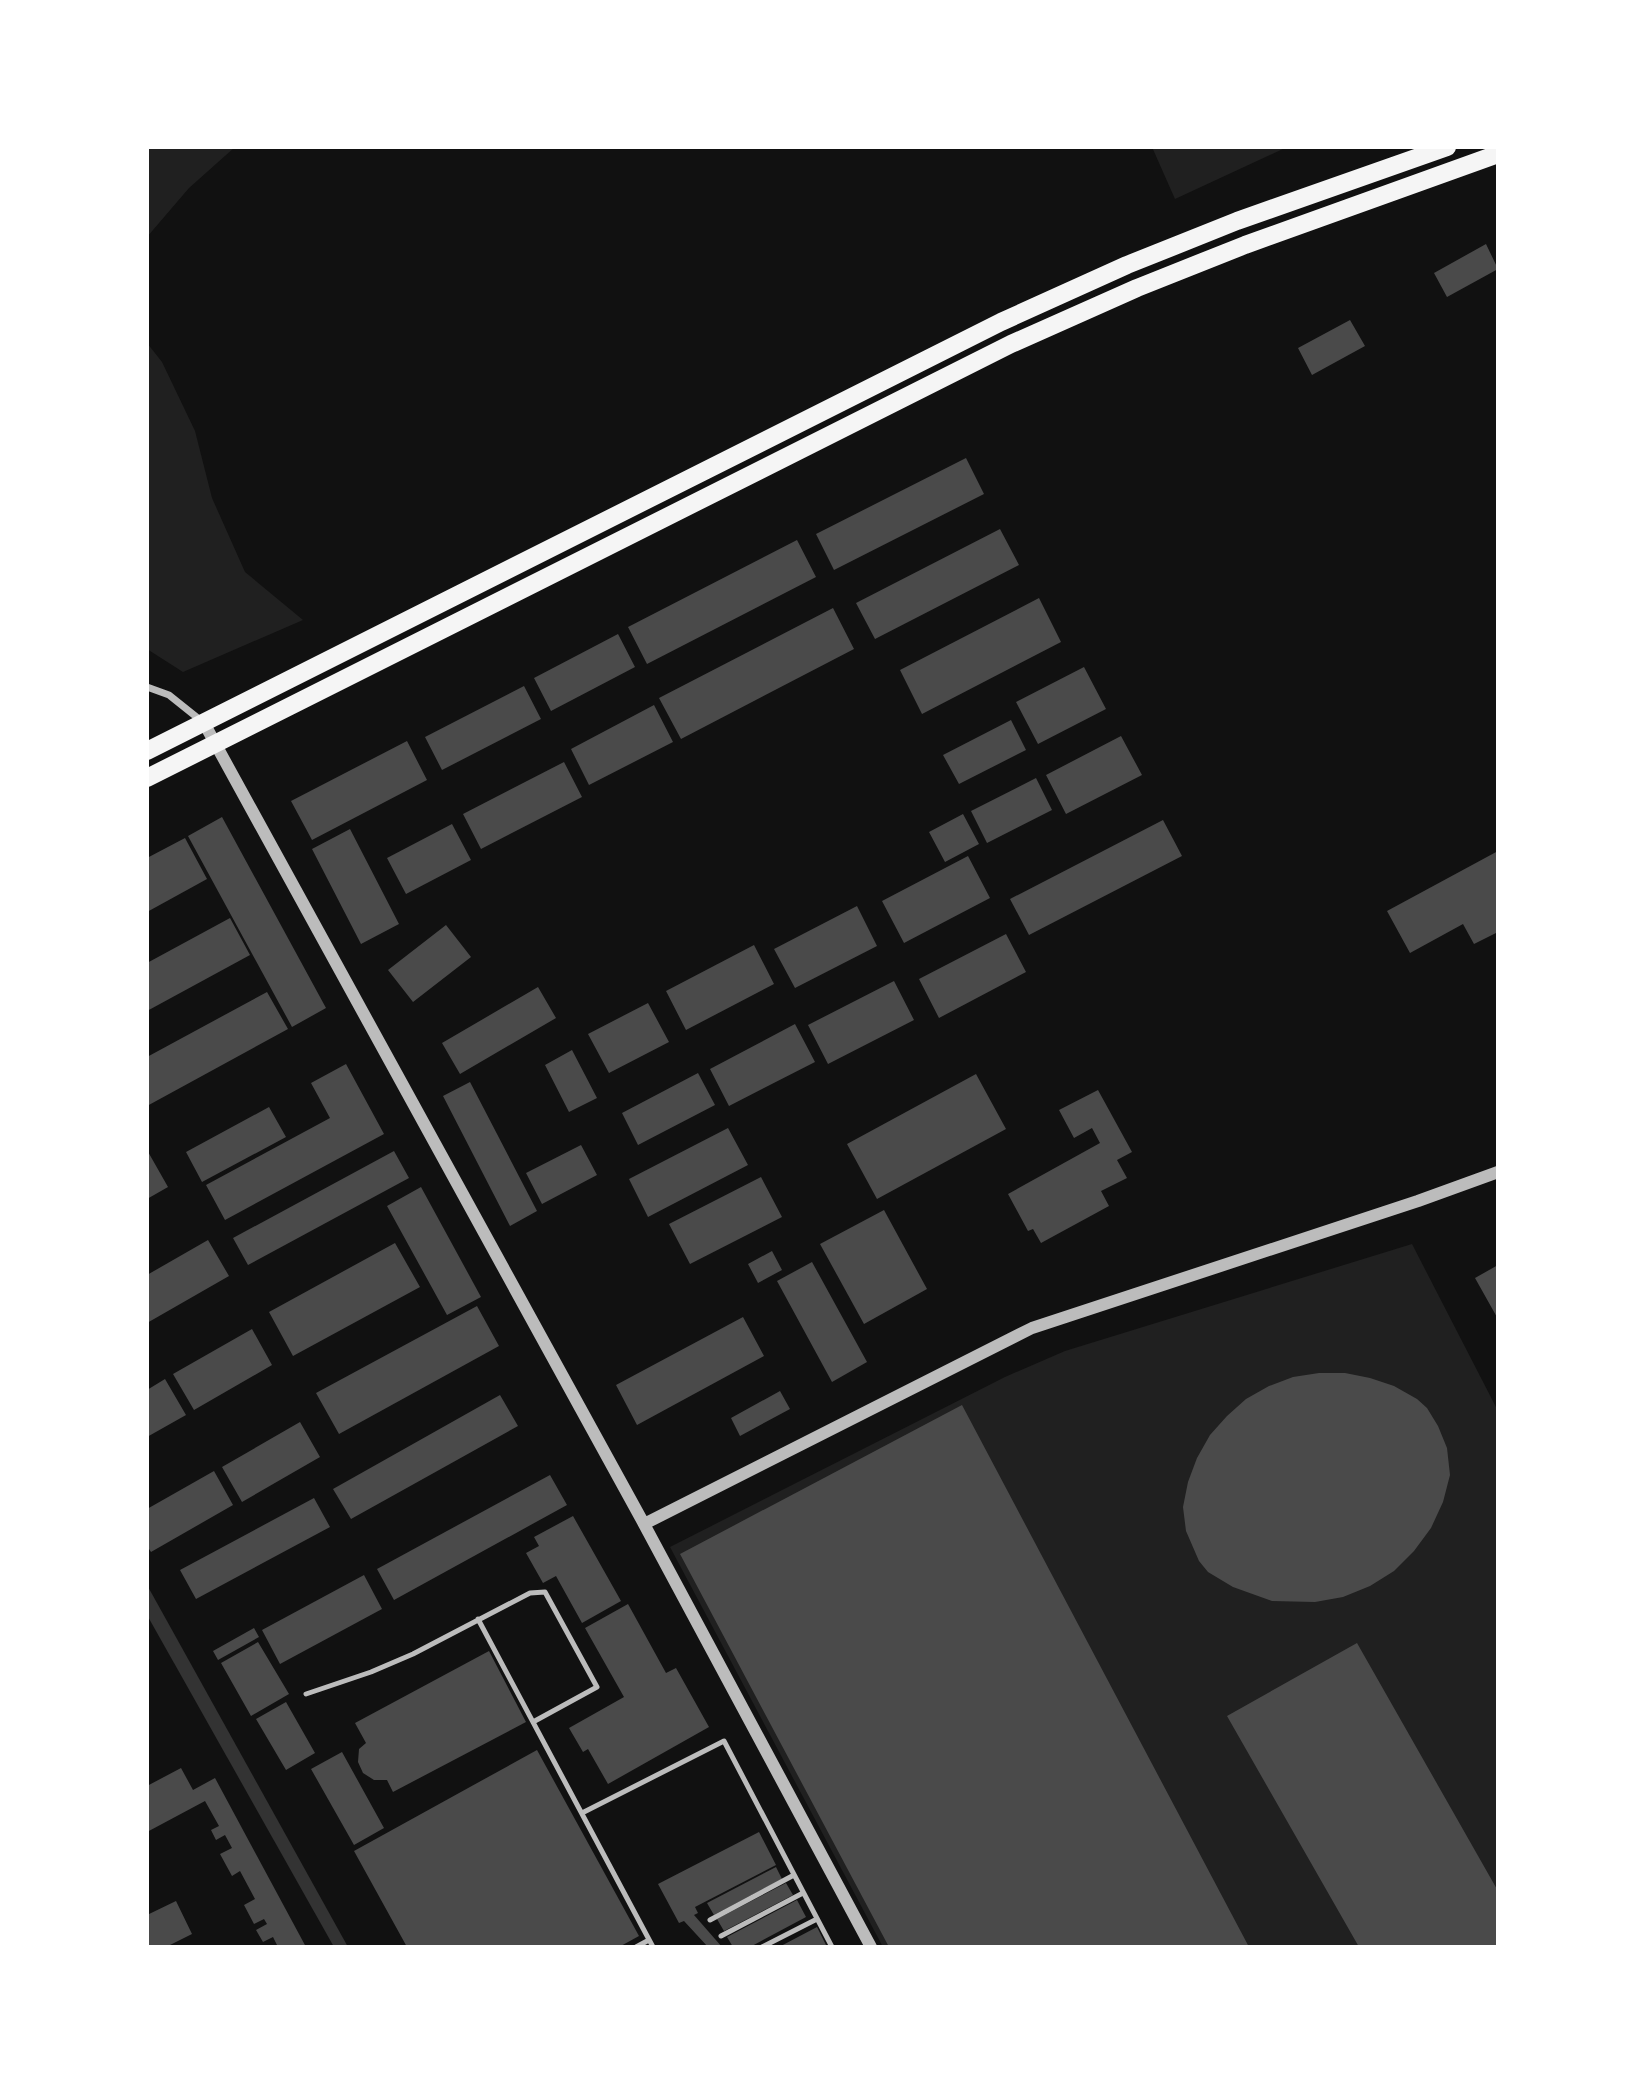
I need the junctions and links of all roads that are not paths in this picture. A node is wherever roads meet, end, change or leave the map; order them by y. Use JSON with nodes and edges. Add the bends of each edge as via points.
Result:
{"nodes":[{"id":1,"x":1447,"y":147,"type":"edge"},
{"id":2,"x":1498,"y":154,"type":"edge"},
{"id":3,"x":147,"y":687,"type":"edge"},
{"id":4,"x":204,"y":723,"type":"junction"},
{"id":5,"x":216,"y":745,"type":"junction"},
{"id":6,"x":147,"y":751,"type":"edge"},
{"id":7,"x":147,"y":778,"type":"edge"},
{"id":8,"x":1498,"y":1172,"type":"edge"},
{"id":9,"x":644,"y":1524,"type":"junction"},
{"id":10,"x":478,"y":1619,"type":"junction"},
{"id":11,"x":306,"y":1694,"type":"dead end"},
{"id":12,"x":533,"y":1723,"type":"junction"},
{"id":13,"x":582,"y":1813,"type":"junction"},
{"id":14,"x":794,"y":1875,"type":"junction"},
{"id":15,"x":803,"y":1893,"type":"junction"},
{"id":16,"x":817,"y":1919,"type":"junction"},
{"id":17,"x":710,"y":1920,"type":"dead end"},
{"id":18,"x":721,"y":1936,"type":"dead end"},
{"id":19,"x":649,"y":1940,"type":"junction"},
{"id":20,"x":636,"y":1947,"type":"edge"},
{"id":21,"x":653,"y":1947,"type":"edge"},
{"id":22,"x":762,"y":1947,"type":"edge"},
{"id":23,"x":832,"y":1947,"type":"edge"},
{"id":24,"x":871,"y":1947,"type":"edge"}],
"edges":[{"from":1,"to":4,"type":"main road","via":[[1237,221],[1001,321]]},
{"from":2,"to":5,"type":"main road","via":[[1245,244],[1011,344]]},
{"from":3,"to":4,"type":"street","via":[[169,695]]},
{"from":4,"to":5,"type":"street"},
{"from":4,"to":6,"type":"main road"},
{"from":5,"to":7,"type":"main road"},
{"from":5,"to":9,"type":"street"},
{"from":8,"to":9,"type":"street","via":[[1032,1328]]},
{"from":9,"to":24,"type":"street"},
{"from":10,"to":11,"type":"lane","via":[[413,1654]]},
{"from":10,"to":12,"type":"lane"},
{"from":10,"to":12,"type":"lane","via":[[530,1593],[545,1592],[597,1688]]},
{"from":12,"to":13,"type":"lane"},
{"from":13,"to":14,"type":"lane","via":[[724,1741]]},
{"from":13,"to":19,"type":"lane"},
{"from":14,"to":15,"type":"lane"},
{"from":14,"to":17,"type":"lane"},
{"from":15,"to":16,"type":"lane"},
{"from":15,"to":18,"type":"lane"},
{"from":16,"to":22,"type":"lane"},
{"from":16,"to":23,"type":"lane"},
{"from":19,"to":20,"type":"lane"},
{"from":19,"to":21,"type":"lane"}]}
